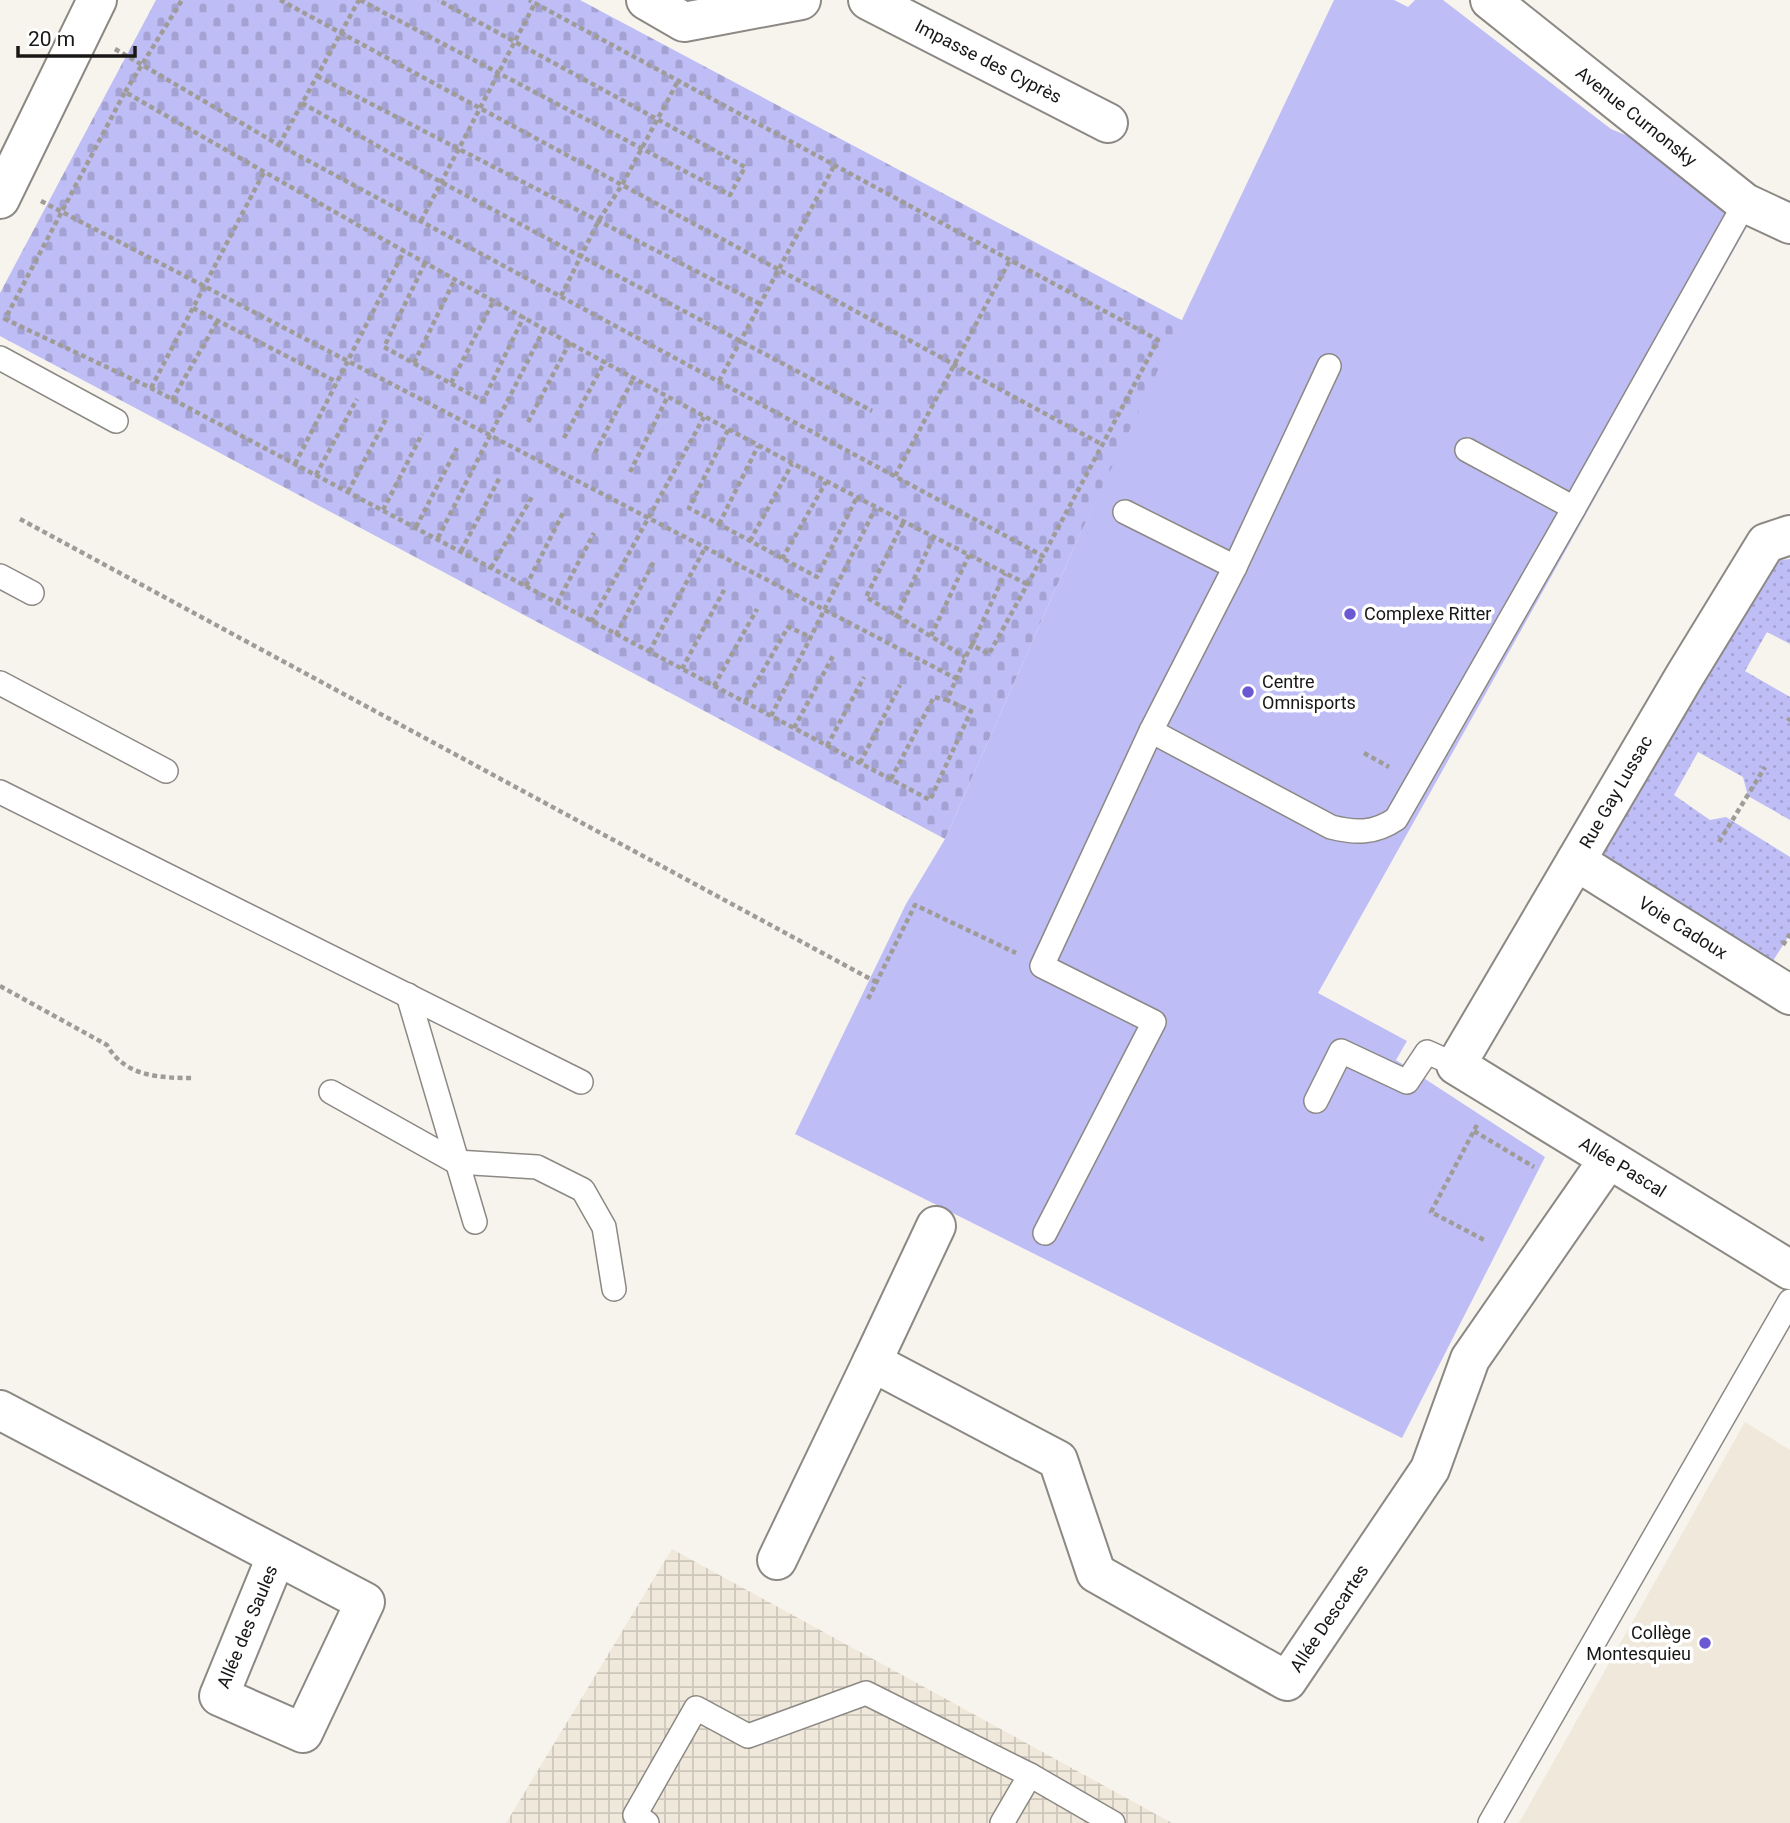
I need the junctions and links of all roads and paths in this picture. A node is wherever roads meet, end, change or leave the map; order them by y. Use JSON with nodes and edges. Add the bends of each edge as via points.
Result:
{"nodes":[{"id":1,"x":182,"y":0,"type":"edge"},
{"id":2,"x":280,"y":0,"type":"edge"},
{"id":3,"x":360,"y":0,"type":"edge"},
{"id":4,"x":438,"y":0,"type":"edge"},
{"id":5,"x":528,"y":0,"type":"edge"},
{"id":6,"x":646,"y":0,"type":"edge"},
{"id":7,"x":801,"y":0,"type":"edge"},
{"id":8,"x":869,"y":0,"type":"edge"},
{"id":9,"x":535,"y":3,"type":"junction"},
{"id":10,"x":1506,"y":5,"type":"edge"},
{"id":11,"x":737,"y":6,"type":"edge"},
{"id":12,"x":91,"y":14,"type":"edge"},
{"id":13,"x":341,"y":33,"type":"junction"},
{"id":14,"x":514,"y":42,"type":"junction"},
{"id":15,"x":139,"y":66,"type":"junction"},
{"id":16,"x":498,"y":73,"type":"junction"},
{"id":17,"x":317,"y":76,"type":"junction"},
{"id":18,"x":678,"y":81,"type":"junction"},
{"id":19,"x":125,"y":92,"type":"junction"},
{"id":20,"x":302,"y":103,"type":"junction"},
{"id":21,"x":479,"y":107,"type":"junction"},
{"id":22,"x":658,"y":118,"type":"junction"},
{"id":23,"x":1108,"y":123,"type":"dead end"},
{"id":24,"x":279,"y":145,"type":"junction"},
{"id":25,"x":459,"y":147,"type":"junction"},
{"id":26,"x":642,"y":148,"type":"junction"},
{"id":27,"x":834,"y":166,"type":"junction"},
{"id":28,"x":264,"y":172,"type":"junction"},
{"id":29,"x":441,"y":182,"type":"junction"},
{"id":30,"x":622,"y":185,"type":"junction"},
{"id":31,"x":4,"y":192,"type":"edge"},
{"id":32,"x":1745,"y":203,"type":"junction"},
{"id":33,"x":61,"y":211,"type":"junction"},
{"id":34,"x":421,"y":220,"type":"junction"},
{"id":35,"x":599,"y":220,"type":"junction"},
{"id":36,"x":1790,"y":223,"type":"edge"},
{"id":37,"x":404,"y":251,"type":"junction"},
{"id":38,"x":582,"y":258,"type":"junction"},
{"id":39,"x":1010,"y":260,"type":"junction"},
{"id":40,"x":425,"y":263,"type":"junction"},
{"id":41,"x":778,"y":269,"type":"junction"},
{"id":42,"x":455,"y":279,"type":"junction"},
{"id":43,"x":204,"y":286,"type":"junction"},
{"id":44,"x":561,"y":296,"type":"junction"},
{"id":45,"x":494,"y":300,"type":"junction"},
{"id":46,"x":760,"y":303,"type":"junction"},
{"id":47,"x":193,"y":308,"type":"junction"},
{"id":48,"x":524,"y":316,"type":"junction"},
{"id":49,"x":218,"y":320,"type":"junction"},
{"id":50,"x":545,"y":327,"type":"junction"},
{"id":51,"x":570,"y":342,"type":"junction"},
{"id":52,"x":739,"y":343,"type":"junction"},
{"id":53,"x":0,"y":358,"type":"edge"},
{"id":54,"x":348,"y":361,"type":"junction"},
{"id":55,"x":605,"y":361,"type":"junction"},
{"id":56,"x":414,"y":363,"type":"junction"},
{"id":57,"x":955,"y":365,"type":"junction"},
{"id":58,"x":1329,"y":366,"type":"dead end"},
{"id":59,"x":634,"y":377,"type":"junction"},
{"id":60,"x":719,"y":381,"type":"junction"},
{"id":61,"x":337,"y":382,"type":"junction"},
{"id":62,"x":450,"y":383,"type":"junction"},
{"id":63,"x":150,"y":388,"type":"junction"},
{"id":64,"x":668,"y":397,"type":"junction"},
{"id":65,"x":357,"y":399,"type":"dead end"},
{"id":66,"x":172,"y":400,"type":"junction"},
{"id":67,"x":872,"y":411,"type":"dead end"},
{"id":68,"x":387,"y":417,"type":"dead end"},
{"id":69,"x":704,"y":417,"type":"junction"},
{"id":70,"x":116,"y":421,"type":"dead end"},
{"id":71,"x":528,"y":422,"type":"dead end"},
{"id":72,"x":728,"y":430,"type":"junction"},
{"id":73,"x":422,"y":434,"type":"dead end"},
{"id":74,"x":490,"y":435,"type":"junction"},
{"id":75,"x":564,"y":438,"type":"dead end"},
{"id":76,"x":1102,"y":444,"type":"junction"},
{"id":77,"x":758,"y":446,"type":"junction"},
{"id":78,"x":457,"y":448,"type":"dead end"},
{"id":79,"x":1467,"y":450,"type":"dead end"},
{"id":80,"x":595,"y":453,"type":"dead end"},
{"id":81,"x":295,"y":464,"type":"junction"},
{"id":82,"x":792,"y":464,"type":"junction"},
{"id":83,"x":630,"y":472,"type":"dead end"},
{"id":84,"x":316,"y":475,"type":"junction"},
{"id":85,"x":895,"y":476,"type":"junction"},
{"id":86,"x":500,"y":477,"type":"dead end"},
{"id":87,"x":826,"y":482,"type":"junction"},
{"id":88,"x":348,"y":492,"type":"junction"},
{"id":89,"x":533,"y":495,"type":"dead end"},
{"id":90,"x":856,"y":499,"type":"junction"},
{"id":91,"x":1574,"y":508,"type":"junction"},
{"id":92,"x":875,"y":509,"type":"junction"},
{"id":93,"x":383,"y":510,"type":"junction"},
{"id":94,"x":1125,"y":512,"type":"dead end"},
{"id":95,"x":563,"y":513,"type":"dead end"},
{"id":96,"x":649,"y":518,"type":"junction"},
{"id":97,"x":20,"y":519,"type":"dead end"},
{"id":98,"x":903,"y":523,"type":"junction"},
{"id":99,"x":719,"y":524,"type":"junction"},
{"id":100,"x":416,"y":527,"type":"junction"},
{"id":101,"x":594,"y":533,"type":"dead end"},
{"id":102,"x":438,"y":538,"type":"junction"},
{"id":103,"x":933,"y":538,"type":"junction"},
{"id":104,"x":1778,"y":539,"type":"edge"},
{"id":105,"x":750,"y":541,"type":"junction"},
{"id":106,"x":705,"y":548,"type":"junction"},
{"id":107,"x":461,"y":551,"type":"junction"},
{"id":108,"x":969,"y":555,"type":"junction"},
{"id":109,"x":1043,"y":556,"type":"junction"},
{"id":110,"x":782,"y":559,"type":"junction"},
{"id":111,"x":654,"y":561,"type":"dead end"},
{"id":112,"x":1235,"y":567,"type":"junction"},
{"id":113,"x":491,"y":568,"type":"junction"},
{"id":114,"x":1005,"y":573,"type":"junction"},
{"id":115,"x":0,"y":576,"type":"edge"},
{"id":116,"x":1027,"y":584,"type":"junction"},
{"id":117,"x":526,"y":586,"type":"junction"},
{"id":118,"x":724,"y":590,"type":"dead end"},
{"id":119,"x":32,"y":593,"type":"dead end"},
{"id":120,"x":557,"y":603,"type":"junction"},
{"id":121,"x":757,"y":609,"type":"dead end"},
{"id":122,"x":824,"y":610,"type":"junction"},
{"id":123,"x":896,"y":618,"type":"junction"},
{"id":124,"x":592,"y":622,"type":"junction"},
{"id":125,"x":616,"y":635,"type":"junction"},
{"id":126,"x":931,"y":636,"type":"junction"},
{"id":127,"x":811,"y":637,"type":"junction"},
{"id":128,"x":972,"y":645,"type":"junction"},
{"id":129,"x":649,"y":652,"type":"junction"},
{"id":130,"x":833,"y":656,"type":"dead end"},
{"id":131,"x":965,"y":657,"type":"dead end"},
{"id":132,"x":682,"y":669,"type":"junction"},
{"id":133,"x":864,"y":677,"type":"dead end"},
{"id":134,"x":957,"y":679,"type":"junction"},
{"id":135,"x":0,"y":683,"type":"edge"},
{"id":136,"x":900,"y":685,"type":"dead end"},
{"id":137,"x":714,"y":686,"type":"junction"},
{"id":138,"x":947,"y":700,"type":"junction"},
{"id":139,"x":745,"y":702,"type":"junction"},
{"id":140,"x":771,"y":716,"type":"junction"},
{"id":141,"x":794,"y":728,"type":"junction"},
{"id":142,"x":1152,"y":732,"type":"junction"},
{"id":143,"x":827,"y":746,"type":"junction"},
{"id":144,"x":860,"y":763,"type":"junction"},
{"id":145,"x":1765,"y":767,"type":"dead end"},
{"id":146,"x":166,"y":771,"type":"dead end"},
{"id":147,"x":891,"y":779,"type":"junction"},
{"id":148,"x":0,"y":792,"type":"edge"},
{"id":149,"x":1719,"y":842,"type":"dead end"},
{"id":150,"x":1576,"y":861,"type":"junction"},
{"id":151,"x":1042,"y":966,"type":"junction"},
{"id":152,"x":876,"y":982,"type":"junction"},
{"id":153,"x":0,"y":986,"type":"edge"},
{"id":154,"x":408,"y":995,"type":"junction"},
{"id":155,"x":1790,"y":995,"type":"edge"},
{"id":156,"x":868,"y":999,"type":"dead end"},
{"id":157,"x":1456,"y":1065,"type":"junction"},
{"id":158,"x":194,"y":1079,"type":"dead end"},
{"id":159,"x":581,"y":1082,"type":"dead end"},
{"id":160,"x":1496,"y":1090,"type":"junction"},
{"id":161,"x":331,"y":1092,"type":"dead end"},
{"id":162,"x":1316,"y":1101,"type":"dead end"},
{"id":163,"x":1474,"y":1131,"type":"junction"},
{"id":164,"x":1608,"y":1160,"type":"junction"},
{"id":165,"x":456,"y":1162,"type":"junction"},
{"id":166,"x":1534,"y":1167,"type":"dead end"},
{"id":167,"x":475,"y":1222,"type":"dead end"},
{"id":168,"x":936,"y":1226,"type":"dead end"},
{"id":169,"x":1045,"y":1233,"type":"dead end"},
{"id":170,"x":1486,"y":1241,"type":"dead end"},
{"id":171,"x":1790,"y":1270,"type":"edge"},
{"id":172,"x":614,"y":1289,"type":"dead end"},
{"id":173,"x":1790,"y":1301,"type":"edge"},
{"id":174,"x":872,"y":1362,"type":"junction"},
{"id":175,"x":0,"y":1410,"type":"edge"},
{"id":176,"x":276,"y":1557,"type":"junction"},
{"id":177,"x":777,"y":1560,"type":"dead end"},
{"id":178,"x":1031,"y":1775,"type":"junction"},
{"id":179,"x":647,"y":1823,"type":"edge"},
{"id":180,"x":1002,"y":1823,"type":"edge"},
{"id":181,"x":1114,"y":1823,"type":"edge"},
{"id":182,"x":1490,"y":1823,"type":"edge"}],
"edges":[{"from":1,"to":15,"type":"path"},
{"from":2,"to":13,"type":"path"},
{"from":3,"to":13,"type":"path"},
{"from":3,"to":16,"type":"path"},
{"from":4,"to":14,"type":"path"},
{"from":5,"to":9,"type":"path"},
{"from":6,"to":11,"type":"street","via":[[684,22]]},
{"from":7,"to":11,"type":"street"},
{"from":8,"to":23,"type":"street","name":"Impasse des Cyprès"},
{"from":9,"to":14,"type":"path"},
{"from":9,"to":18,"type":"path"},
{"from":10,"to":32,"type":"street","name":"Avenue Curnonsky","via":[[1638,121]]},
{"from":12,"to":15,"type":"path"},
{"from":12,"to":31,"type":"street"},
{"from":13,"to":17,"type":"path"},
{"from":13,"to":21,"type":"path"},
{"from":14,"to":16,"type":"path"},
{"from":14,"to":22,"type":"path"},
{"from":15,"to":19,"type":"path"},
{"from":15,"to":24,"type":"path"},
{"from":16,"to":21,"type":"path"},
{"from":16,"to":26,"type":"path"},
{"from":17,"to":20,"type":"path"},
{"from":17,"to":25,"type":"path"},
{"from":18,"to":22,"type":"path"},
{"from":18,"to":27,"type":"path"},
{"from":19,"to":28,"type":"path"},
{"from":19,"to":33,"type":"path"},
{"from":20,"to":24,"type":"path"},
{"from":20,"to":29,"type":"path"},
{"from":21,"to":25,"type":"path"},
{"from":21,"to":30,"type":"path"},
{"from":22,"to":26,"type":"path"},
{"from":22,"to":26,"type":"path","via":[[745,167],[730,195]]},
{"from":24,"to":34,"type":"path"},
{"from":25,"to":29,"type":"path"},
{"from":25,"to":35,"type":"path"},
{"from":26,"to":30,"type":"path"},
{"from":27,"to":39,"type":"path"},
{"from":27,"to":41,"type":"path"},
{"from":28,"to":37,"type":"path"},
{"from":28,"to":43,"type":"path"},
{"from":29,"to":34,"type":"path"},
{"from":29,"to":38,"type":"path"},
{"from":30,"to":35,"type":"path"},
{"from":30,"to":41,"type":"path"},
{"from":31,"to":33,"type":"path"},
{"from":32,"to":36,"type":"street","name":"Avenue Curnonsky"},
{"from":32,"to":91,"type":"lane"},
{"from":33,"to":43,"type":"path"},
{"from":33,"to":63,"type":"path","via":[[5,319]]},
{"from":34,"to":44,"type":"path"},
{"from":35,"to":38,"type":"path"},
{"from":35,"to":46,"type":"path"},
{"from":37,"to":40,"type":"path"},
{"from":37,"to":54,"type":"path"},
{"from":38,"to":44,"type":"path"},
{"from":38,"to":52,"type":"path"},
{"from":39,"to":57,"type":"path"},
{"from":39,"to":76,"type":"path","via":[[1158,340]]},
{"from":40,"to":42,"type":"path"},
{"from":40,"to":56,"type":"path","via":[[384,347]]},
{"from":41,"to":46,"type":"path"},
{"from":41,"to":57,"type":"path"},
{"from":42,"to":45,"type":"path"},
{"from":42,"to":56,"type":"path"},
{"from":43,"to":47,"type":"path"},
{"from":43,"to":54,"type":"path"},
{"from":44,"to":60,"type":"path"},
{"from":45,"to":48,"type":"path"},
{"from":45,"to":62,"type":"path"},
{"from":46,"to":52,"type":"path"},
{"from":47,"to":49,"type":"path"},
{"from":47,"to":63,"type":"path"},
{"from":48,"to":50,"type":"path"},
{"from":48,"to":62,"type":"path","via":[[483,401]]},
{"from":49,"to":61,"type":"path"},
{"from":49,"to":66,"type":"path"},
{"from":50,"to":51,"type":"path"},
{"from":50,"to":74,"type":"path"},
{"from":51,"to":55,"type":"path"},
{"from":51,"to":71,"type":"path"},
{"from":52,"to":60,"type":"path"},
{"from":52,"to":67,"type":"path"},
{"from":53,"to":70,"type":"lane"},
{"from":54,"to":61,"type":"path"},
{"from":54,"to":74,"type":"path"},
{"from":55,"to":59,"type":"path"},
{"from":55,"to":75,"type":"path"},
{"from":56,"to":62,"type":"path"},
{"from":57,"to":76,"type":"path"},
{"from":57,"to":85,"type":"path"},
{"from":58,"to":112,"type":"lane"},
{"from":59,"to":64,"type":"path"},
{"from":59,"to":80,"type":"path"},
{"from":60,"to":85,"type":"path"},
{"from":61,"to":81,"type":"path"},
{"from":63,"to":66,"type":"path"},
{"from":64,"to":69,"type":"path"},
{"from":64,"to":83,"type":"path"},
{"from":65,"to":84,"type":"path"},
{"from":66,"to":81,"type":"path"},
{"from":68,"to":88,"type":"path"},
{"from":69,"to":72,"type":"path"},
{"from":69,"to":96,"type":"path"},
{"from":72,"to":77,"type":"path"},
{"from":72,"to":99,"type":"path","via":[[689,508]]},
{"from":73,"to":93,"type":"path"},
{"from":74,"to":96,"type":"path"},
{"from":74,"to":102,"type":"path"},
{"from":76,"to":109,"type":"path"},
{"from":77,"to":82,"type":"path"},
{"from":77,"to":99,"type":"path"},
{"from":78,"to":100,"type":"path"},
{"from":79,"to":91,"type":"lane"},
{"from":81,"to":84,"type":"path"},
{"from":82,"to":87,"type":"path"},
{"from":82,"to":105,"type":"path"},
{"from":84,"to":88,"type":"path"},
{"from":85,"to":109,"type":"path"},
{"from":86,"to":107,"type":"path"},
{"from":87,"to":90,"type":"path"},
{"from":87,"to":110,"type":"path"},
{"from":88,"to":93,"type":"path"},
{"from":89,"to":113,"type":"path"},
{"from":90,"to":92,"type":"path"},
{"from":90,"to":110,"type":"path","via":[[817,577]]},
{"from":91,"to":142,"type":"lane","via":[[1396,819],[1387,826],[1353,832],[1331,827]]},
{"from":92,"to":98,"type":"path"},
{"from":92,"to":122,"type":"path"},
{"from":93,"to":100,"type":"path"},
{"from":94,"to":112,"type":"lane"},
{"from":95,"to":117,"type":"path"},
{"from":96,"to":106,"type":"path"},
{"from":96,"to":124,"type":"path"},
{"from":97,"to":152,"type":"path"},
{"from":98,"to":103,"type":"path"},
{"from":98,"to":123,"type":"path","via":[[866,597]]},
{"from":99,"to":105,"type":"path"},
{"from":100,"to":102,"type":"path"},
{"from":101,"to":120,"type":"path"},
{"from":102,"to":107,"type":"path"},
{"from":103,"to":108,"type":"path"},
{"from":103,"to":123,"type":"path"},
{"from":104,"to":150,"type":"street","name":"Rue Gay Lussac","via":[[1684,677]]},
{"from":105,"to":110,"type":"path"},
{"from":106,"to":122,"type":"path"},
{"from":106,"to":129,"type":"path"},
{"from":107,"to":113,"type":"path"},
{"from":108,"to":114,"type":"path"},
{"from":108,"to":126,"type":"path"},
{"from":109,"to":116,"type":"path"},
{"from":111,"to":125,"type":"path"},
{"from":112,"to":142,"type":"lane"},
{"from":113,"to":117,"type":"path"},
{"from":114,"to":116,"type":"path"},
{"from":114,"to":128,"type":"path"},
{"from":115,"to":119,"type":"lane"},
{"from":116,"to":128,"type":"path","via":[[989,653]]},
{"from":117,"to":120,"type":"path"},
{"from":118,"to":132,"type":"path"},
{"from":120,"to":124,"type":"path"},
{"from":121,"to":137,"type":"path"},
{"from":122,"to":127,"type":"path"},
{"from":122,"to":134,"type":"path"},
{"from":123,"to":126,"type":"path"},
{"from":124,"to":125,"type":"path"},
{"from":125,"to":129,"type":"path"},
{"from":126,"to":131,"type":"path"},
{"from":127,"to":139,"type":"path","via":[[788,627]]},
{"from":127,"to":140,"type":"path"},
{"from":128,"to":134,"type":"path"},
{"from":129,"to":132,"type":"path"},
{"from":130,"to":141,"type":"path"},
{"from":132,"to":137,"type":"path"},
{"from":133,"to":143,"type":"path"},
{"from":134,"to":138,"type":"path"},
{"from":135,"to":146,"type":"lane"},
{"from":136,"to":144,"type":"path"},
{"from":137,"to":139,"type":"path"},
{"from":138,"to":147,"type":"path","via":[[934,697]]},
{"from":138,"to":147,"type":"path","via":[[971,711],[930,800]]},
{"from":139,"to":140,"type":"path"},
{"from":140,"to":141,"type":"path"},
{"from":141,"to":143,"type":"path"},
{"from":142,"to":151,"type":"lane"},
{"from":143,"to":144,"type":"path"},
{"from":144,"to":147,"type":"path"},
{"from":145,"to":149,"type":"path"},
{"from":148,"to":154,"type":"lane"},
{"from":150,"to":155,"type":"street","name":"Voie Cadoux"},
{"from":150,"to":157,"type":"street","name":"Rue Gay Lussac"},
{"from":151,"to":152,"type":"path","via":[[915,905]]},
{"from":151,"to":169,"type":"lane","via":[[1154,1023]]},
{"from":152,"to":156,"type":"path"},
{"from":153,"to":158,"type":"path","via":[[107,1045],[117,1062],[157,1079]]},
{"from":154,"to":159,"type":"lane"},
{"from":154,"to":165,"type":"lane"},
{"from":157,"to":160,"type":"street","name":"Allée Pascal"},
{"from":157,"to":162,"type":"lane","via":[[1427,1052],[1407,1082],[1341,1051]]},
{"from":160,"to":163,"type":"path"},
{"from":160,"to":164,"type":"street","name":"Allée Pascal"},
{"from":161,"to":165,"type":"lane"},
{"from":163,"to":166,"type":"path"},
{"from":163,"to":170,"type":"path","via":[[1431,1212]]},
{"from":164,"to":171,"type":"street","name":"Allée Pascal"},
{"from":164,"to":174,"type":"street","name":"Allée Descartes","via":[[1470,1359],[1430,1469],[1287,1681],[1096,1573],[1058,1460]]},
{"from":165,"to":167,"type":"lane"},
{"from":165,"to":172,"type":"lane","via":[[537,1167],[583,1189],[604,1227]]},
{"from":168,"to":174,"type":"street"},
{"from":173,"to":182,"type":"lane"},
{"from":174,"to":177,"type":"street"},
{"from":175,"to":176,"type":"street","name":"Allée des Saules"},
{"from":176,"to":176,"type":"street","name":"Allée des Saules","via":[[365,1602],[303,1733],[219,1696]]},
{"from":178,"to":179,"type":"lane","via":[[866,1693],[748,1736],[696,1708],[635,1815]]},
{"from":178,"to":180,"type":"lane"},
{"from":178,"to":181,"type":"lane"}]}
